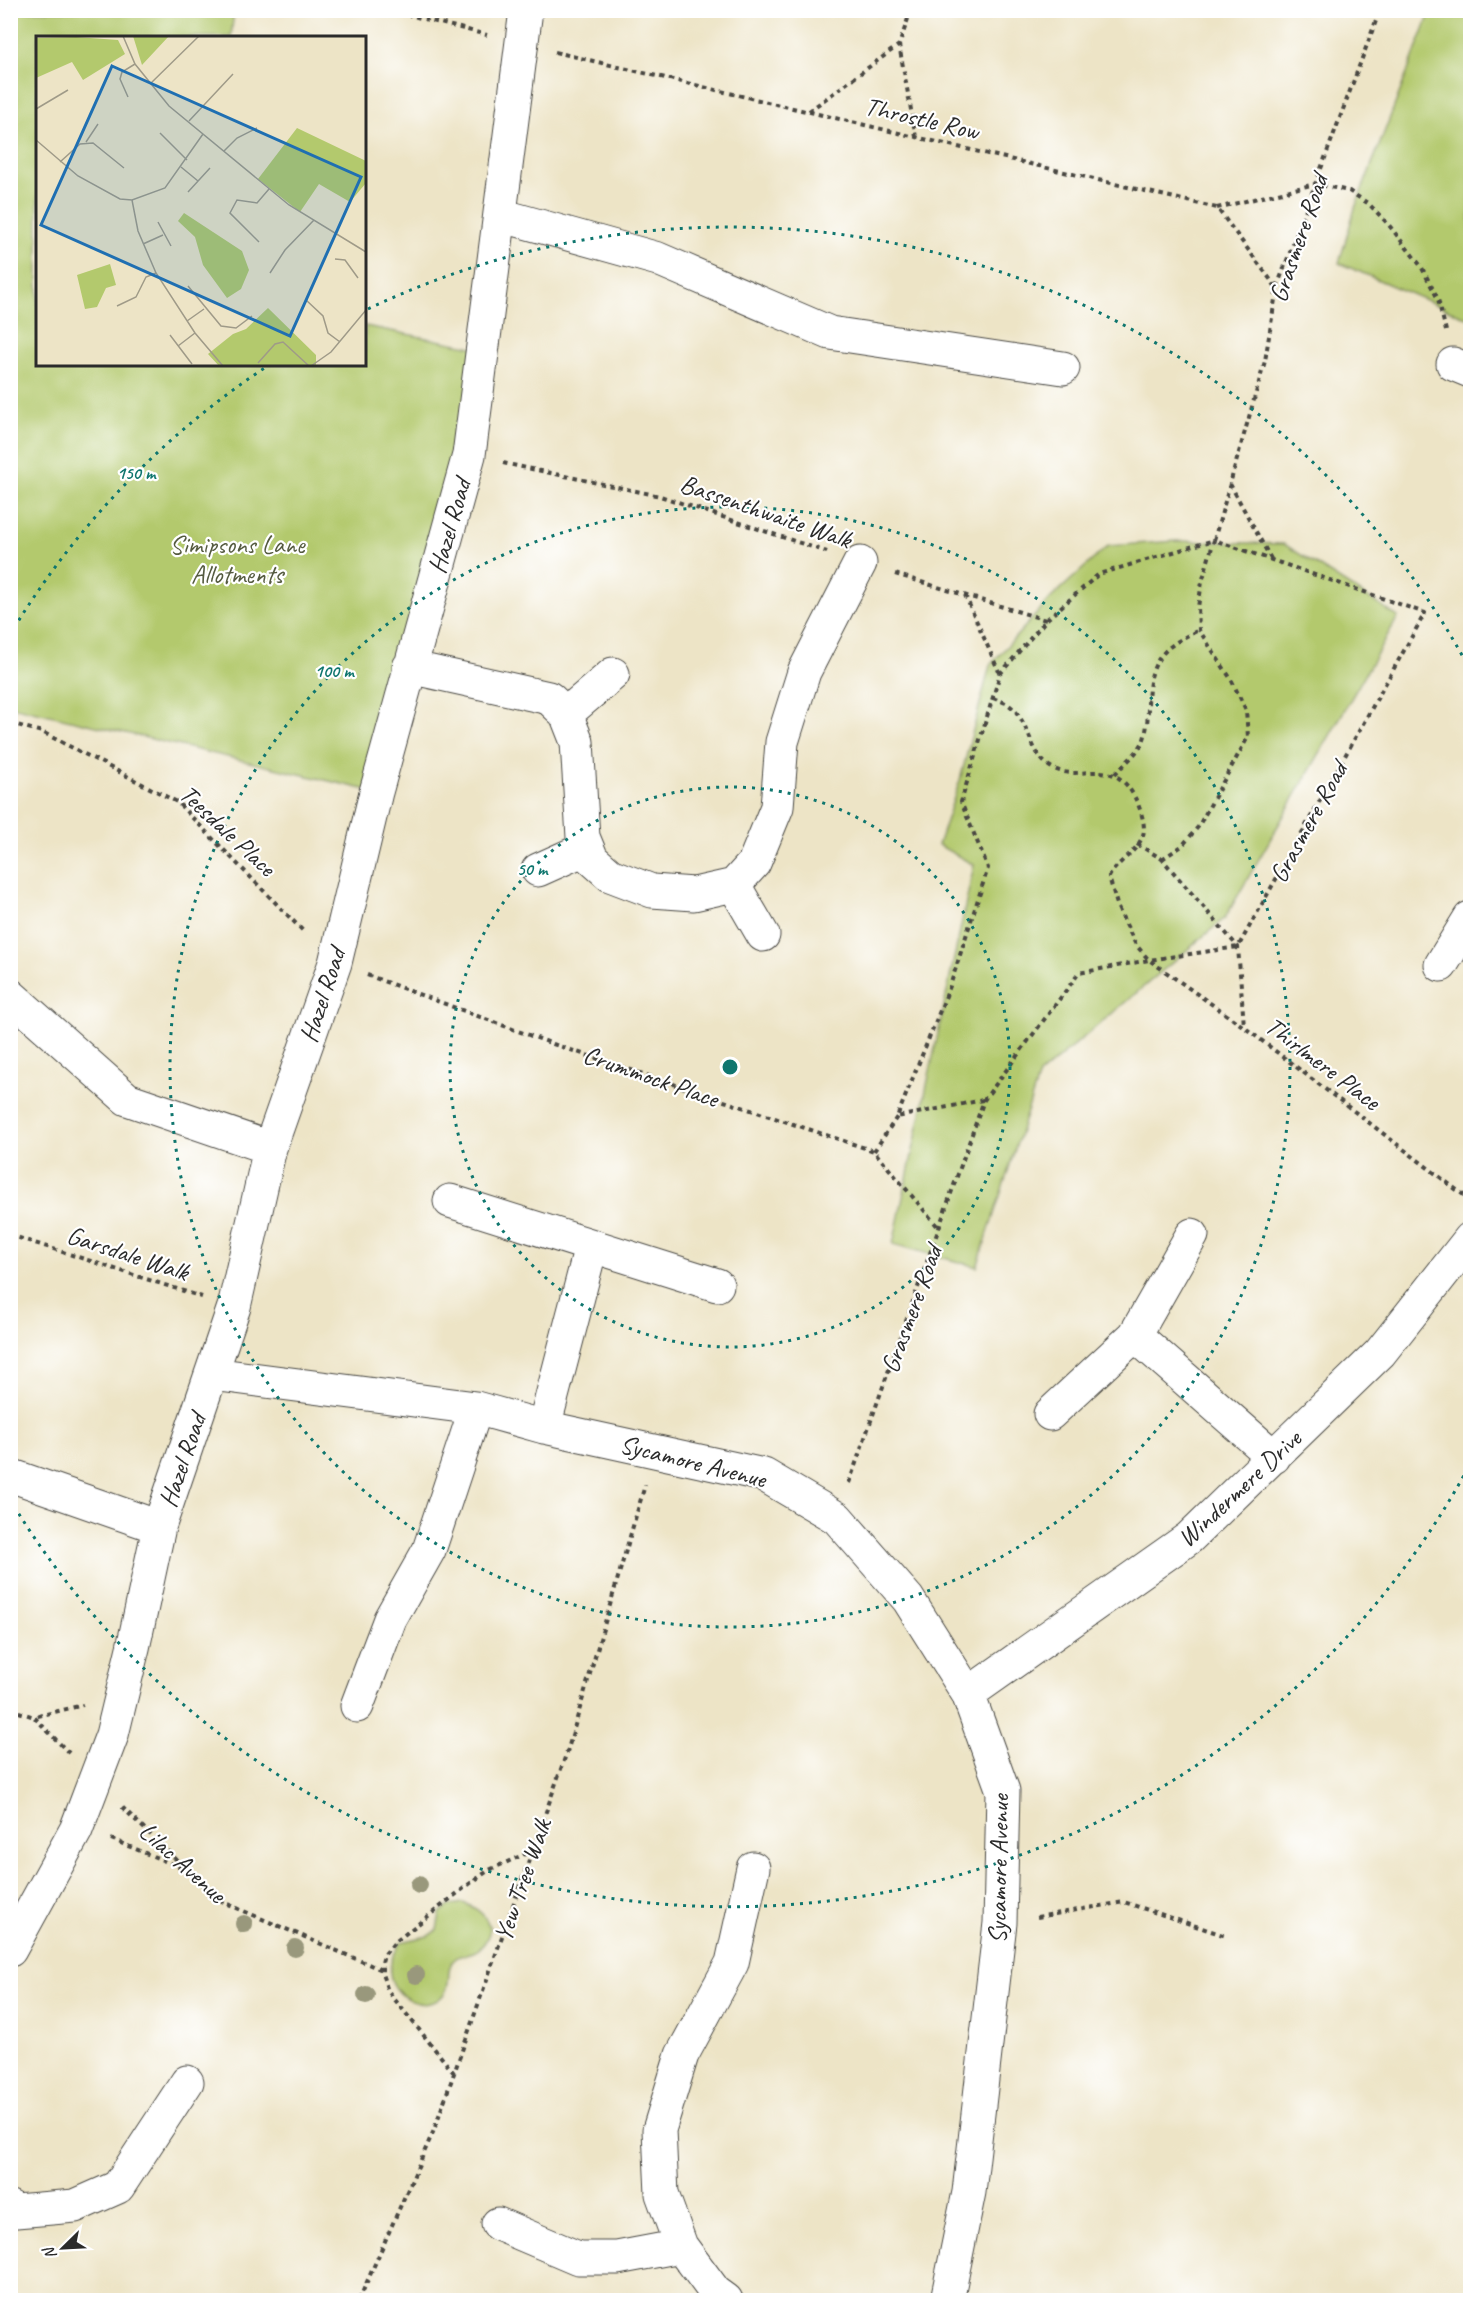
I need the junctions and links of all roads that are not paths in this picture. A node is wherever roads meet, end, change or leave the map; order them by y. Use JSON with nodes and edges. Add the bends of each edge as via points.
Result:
{"nodes":[{"id":1,"x":526,"y":10,"type":"edge"},
{"id":2,"x":500,"y":215,"type":"junction"},
{"id":3,"x":1063,"y":368,"type":"dead end"},
{"id":4,"x":860,"y":563,"type":"road end"},
{"id":5,"x":409,"y":667,"type":"junction"},
{"id":6,"x":613,"y":674,"type":"dead end"},
{"id":7,"x":566,"y":714,"type":"junction"},
{"id":8,"x":587,"y":848,"type":"junction"},
{"id":9,"x":538,"y":870,"type":"dead end"},
{"id":10,"x":734,"y":885,"type":"junction"},
{"id":11,"x":1470,"y":918,"type":"edge"},
{"id":12,"x":763,"y":935,"type":"dead end"},
{"id":13,"x":1442,"y":965,"type":"dead end"},
{"id":14,"x":10,"y":995,"type":"edge"},
{"id":15,"x":270,"y":1148,"type":"junction"},
{"id":16,"x":450,"y":1201,"type":"dead end"},
{"id":17,"x":1192,"y":1235,"type":"dead end"},
{"id":18,"x":591,"y":1247,"type":"junction"},
{"id":19,"x":1466,"y":1255,"type":"edge"},
{"id":20,"x":717,"y":1285,"type":"dead end"},
{"id":21,"x":1135,"y":1335,"type":"junction"},
{"id":22,"x":212,"y":1374,"type":"junction"},
{"id":23,"x":476,"y":1408,"type":"junction"},
{"id":24,"x":1050,"y":1414,"type":"dead end"},
{"id":25,"x":544,"y":1427,"type":"junction"},
{"id":26,"x":1274,"y":1457,"type":"junction"},
{"id":27,"x":10,"y":1475,"type":"edge"},
{"id":28,"x":159,"y":1527,"type":"junction"},
{"id":29,"x":968,"y":1694,"type":"junction"},
{"id":30,"x":357,"y":1706,"type":"dead end"},
{"id":31,"x":753,"y":1868,"type":"dead end"},
{"id":32,"x":10,"y":1950,"type":"edge"},
{"id":33,"x":187,"y":2082,"type":"dead end"},
{"id":34,"x":10,"y":2207,"type":"edge"},
{"id":35,"x":498,"y":2224,"type":"dead end"},
{"id":36,"x":681,"y":2247,"type":"junction"},
{"id":37,"x":726,"y":2301,"type":"edge"},
{"id":38,"x":947,"y":2301,"type":"edge"}],
"edges":[{"from":1,"to":2,"type":"street","name":"Hazel Road"},
{"from":2,"to":3,"type":"street","via":[[658,259],[830,333]]},
{"from":2,"to":5,"type":"street","name":"Hazel Road","via":[[469,455]]},
{"from":4,"to":10,"type":"street","via":[[804,672],[782,742],[777,807],[754,863]]},
{"from":5,"to":7,"type":"street","via":[[549,699]]},
{"from":5,"to":15,"type":"street","name":"Hazel Road","via":[[335,963]]},
{"from":6,"to":7,"type":"street"},
{"from":7,"to":8,"type":"street","via":[[576,742]]},
{"from":8,"to":9,"type":"street"},
{"from":8,"to":10,"type":"street","via":[[592,859],[610,875],[652,891],[694,894]]},
{"from":10,"to":12,"type":"street"},
{"from":11,"to":13,"type":"street"},
{"from":14,"to":15,"type":"street","via":[[127,1099]]},
{"from":15,"to":22,"type":"street","name":"Hazel Road","via":[[234,1307]]},
{"from":16,"to":18,"type":"street"},
{"from":17,"to":21,"type":"street"},
{"from":18,"to":20,"type":"street"},
{"from":18,"to":25,"type":"street"},
{"from":19,"to":26,"type":"street","name":"Windermere Drive","via":[[1380,1353]]},
{"from":21,"to":24,"type":"street"},
{"from":21,"to":26,"type":"street"},
{"from":22,"to":23,"type":"street","name":"Sycamore Avenue"},
{"from":22,"to":28,"type":"street","name":"Hazel Road"},
{"from":23,"to":25,"type":"street","name":"Sycamore Avenue"},
{"from":23,"to":30,"type":"street","via":[[429,1550],[390,1619]]},
{"from":25,"to":29,"type":"street","name":"Sycamore Avenue","via":[[764,1475],[837,1518],[908,1599]]},
{"from":26,"to":29,"type":"street","name":"Windermere Drive","via":[[1189,1538]]},
{"from":27,"to":28,"type":"street"},
{"from":28,"to":32,"type":"street","name":"Hazel Road","via":[[112,1735],[77,1826]]},
{"from":29,"to":38,"type":"street","name":"Sycamore Avenue","via":[[1003,1791],[1000,1923],[969,2192]]},
{"from":31,"to":36,"type":"street","via":[[732,1963],[682,2055],[659,2130],[662,2194]]},
{"from":33,"to":34,"type":"street","via":[[118,2187],[75,2206],[16,2211]]},
{"from":35,"to":36,"type":"street","via":[[578,2258],[616,2258]]},
{"from":36,"to":37,"type":"street","via":[[714,2292]]}]}
